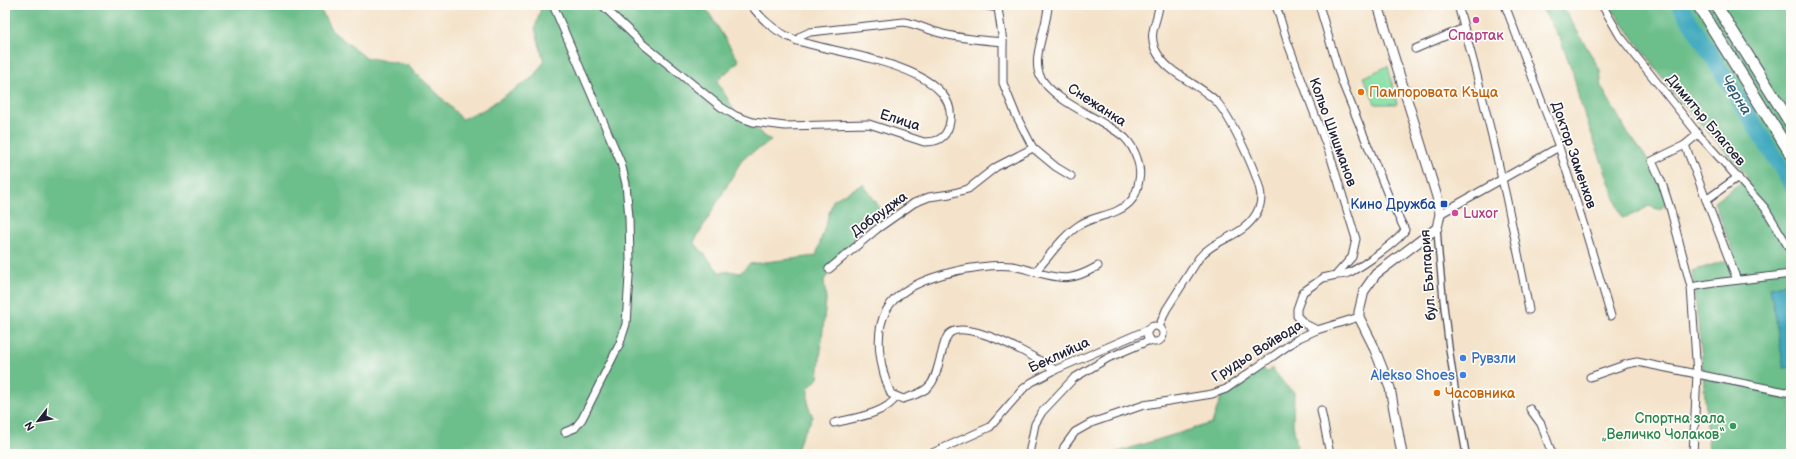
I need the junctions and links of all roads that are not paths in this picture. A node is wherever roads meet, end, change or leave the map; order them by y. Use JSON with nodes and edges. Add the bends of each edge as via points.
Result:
{"nodes":[{"id":1,"x":553,"y":5,"type":"edge"},
{"id":2,"x":602,"y":5,"type":"edge"},
{"id":3,"x":751,"y":5,"type":"edge"},
{"id":4,"x":983,"y":5,"type":"edge"},
{"id":5,"x":1048,"y":5,"type":"edge"},
{"id":6,"x":1159,"y":5,"type":"edge"},
{"id":7,"x":1276,"y":5,"type":"edge"},
{"id":8,"x":1319,"y":5,"type":"edge"},
{"id":9,"x":1378,"y":5,"type":"edge"},
{"id":10,"x":1458,"y":5,"type":"edge"},
{"id":11,"x":1505,"y":5,"type":"edge"},
{"id":12,"x":1602,"y":5,"type":"edge"},
{"id":13,"x":1698,"y":5,"type":"edge"},
{"id":14,"x":1716,"y":5,"type":"edge"},
{"id":15,"x":1464,"y":28,"type":"junction"},
{"id":16,"x":797,"y":41,"type":"junction"},
{"id":17,"x":1003,"y":42,"type":"junction"},
{"id":18,"x":1415,"y":49,"type":"dead end"},
{"id":19,"x":1791,"y":124,"type":"edge"},
{"id":20,"x":1698,"y":134,"type":"junction"},
{"id":21,"x":1685,"y":145,"type":"junction"},
{"id":22,"x":1559,"y":147,"type":"junction"},
{"id":23,"x":1034,"y":148,"type":"junction"},
{"id":24,"x":1791,"y":154,"type":"edge"},
{"id":25,"x":1071,"y":176,"type":"dead end"},
{"id":26,"x":1738,"y":177,"type":"junction"},
{"id":27,"x":1502,"y":179,"type":"junction"},
{"id":28,"x":1706,"y":200,"type":"junction"},
{"id":29,"x":1440,"y":214,"type":"junction"},
{"id":30,"x":1436,"y":228,"type":"junction"},
{"id":31,"x":1791,"y":251,"type":"edge"},
{"id":32,"x":1098,"y":266,"type":"dead end"},
{"id":33,"x":829,"y":269,"type":"dead end"},
{"id":34,"x":1035,"y":272,"type":"junction"},
{"id":35,"x":1791,"y":274,"type":"edge"},
{"id":36,"x":1336,"y":275,"type":"junction"},
{"id":37,"x":1737,"y":280,"type":"junction"},
{"id":38,"x":1691,"y":288,"type":"junction"},
{"id":39,"x":1529,"y":310,"type":"dead end"},
{"id":40,"x":1359,"y":314,"type":"junction"},
{"id":41,"x":1611,"y":316,"type":"dead end"},
{"id":42,"x":1159,"y":327,"type":"junction"},
{"id":43,"x":1149,"y":329,"type":"junction"},
{"id":44,"x":1317,"y":330,"type":"junction"},
{"id":45,"x":1150,"y":340,"type":"junction"},
{"id":46,"x":1056,"y":370,"type":"junction"},
{"id":47,"x":1697,"y":374,"type":"junction"},
{"id":48,"x":1590,"y":377,"type":"dead end"},
{"id":49,"x":1791,"y":393,"type":"edge"},
{"id":50,"x":896,"y":397,"type":"junction"},
{"id":51,"x":1530,"y":409,"type":"dead end"},
{"id":52,"x":1321,"y":410,"type":"dead end"},
{"id":53,"x":834,"y":423,"type":"dead end"},
{"id":54,"x":565,"y":432,"type":"dead end"},
{"id":55,"x":930,"y":454,"type":"edge"},
{"id":56,"x":1029,"y":454,"type":"edge"},
{"id":57,"x":1062,"y":454,"type":"edge"},
{"id":58,"x":1330,"y":454,"type":"edge"},
{"id":59,"x":1402,"y":454,"type":"edge"},
{"id":60,"x":1466,"y":454,"type":"edge"},
{"id":61,"x":1552,"y":454,"type":"edge"},
{"id":62,"x":1693,"y":454,"type":"edge"}],
"edges":[{"from":1,"to":54,"type":"street","via":[[621,164],[626,184],[629,218],[630,260],[626,324],[620,343],[582,419],[575,428]]},
{"from":2,"to":16,"type":"street","name":"Елица","via":[[644,45],[721,107],[745,120],[784,126],[869,124],[924,142],[934,142],[945,136],[950,123],[948,105],[941,91],[925,79],[888,63]]},
{"from":3,"to":16,"type":"street","name":"Елица","via":[[773,28]]},
{"from":4,"to":17,"type":"street","via":[[998,8]]},
{"from":5,"to":34,"type":"street","name":"Снежанка","via":[[1038,58],[1041,78],[1080,111],[1126,139],[1137,158],[1141,173],[1131,201],[1115,213],[1081,224]]},
{"from":6,"to":42,"type":"street","via":[[1152,30],[1154,48],[1161,60],[1175,73],[1217,102],[1240,140],[1252,166],[1261,196],[1256,213],[1246,228],[1212,246],[1199,258],[1166,310]]},
{"from":7,"to":36,"type":"street","name":"Кольо Шишманов","via":[[1330,155],[1356,240],[1352,257]]},
{"from":8,"to":36,"type":"street","via":[[1342,82],[1390,200],[1405,230],[1383,250],[1350,273]]},
{"from":9,"to":29,"type":"street","name":"бул. България"},
{"from":10,"to":15,"type":"street"},
{"from":11,"to":22,"type":"street","name":"Доктор Заменхов"},
{"from":12,"to":20,"type":"street","name":"Димитър Благоев","via":[[1620,36]]},
{"from":13,"to":24,"type":"main road"},
{"from":14,"to":19,"type":"main road"},
{"from":15,"to":18,"type":"street"},
{"from":15,"to":27,"type":"street"},
{"from":16,"to":17,"type":"street","via":[[810,32],[904,22],[915,23],[950,36]]},
{"from":17,"to":23,"type":"street","via":[[1003,83],[1016,115]]},
{"from":20,"to":21,"type":"street"},
{"from":20,"to":26,"type":"street","name":"Димитър Благоев"},
{"from":21,"to":28,"type":"street"},
{"from":21,"to":38,"type":"street","via":[[1652,161],[1671,211]]},
{"from":22,"to":27,"type":"street"},
{"from":22,"to":41,"type":"street","name":"Доктор Заменхов"},
{"from":23,"to":25,"type":"street"},
{"from":23,"to":33,"type":"street","name":"Добруджа","via":[[996,167],[968,189],[914,203],[877,229]]},
{"from":26,"to":28,"type":"street"},
{"from":26,"to":31,"type":"street","name":"Димитър Благоев","via":[[1765,208]]},
{"from":27,"to":29,"type":"street"},
{"from":27,"to":39,"type":"street"},
{"from":28,"to":37,"type":"street"},
{"from":29,"to":30,"type":"street","name":"бул. България"},
{"from":30,"to":40,"type":"street","via":[[1376,274],[1364,291]]},
{"from":30,"to":60,"type":"street","name":"бул. България","via":[[1453,384]]},
{"from":32,"to":34,"type":"street","via":[[1078,276],[1060,279]]},
{"from":34,"to":50,"type":"street","via":[[1013,266],[987,266],[939,275],[919,283],[893,302],[880,329],[880,352],[888,387],[891,394]]},
{"from":35,"to":37,"type":"street"},
{"from":36,"to":44,"type":"street","name":"Кольо Шишманов","via":[[1323,278],[1303,292],[1297,309],[1297,316]]},
{"from":37,"to":38,"type":"street"},
{"from":38,"to":47,"type":"street"},
{"from":40,"to":44,"type":"street"},
{"from":40,"to":59,"type":"street","via":[[1390,388]]},
{"from":42,"to":43,"type":"street"},
{"from":42,"to":45,"type":"street","via":[[1163,333],[1162,338],[1156,342]]},
{"from":43,"to":45,"type":"street","via":[[1147,334]]},
{"from":43,"to":46,"type":"street","name":"Беклийца"},
{"from":44,"to":57,"type":"street","name":"Грудьо Войвода","via":[[1299,338],[1226,389],[1212,394],[1144,405],[1091,423],[1075,432],[1064,446]]},
{"from":45,"to":56,"type":"street","via":[[1108,358],[1074,378],[1042,412],[1036,424]]},
{"from":46,"to":50,"type":"street","via":[[1034,356],[972,330],[954,330],[944,343],[934,383],[923,392],[903,399]]},
{"from":46,"to":55,"type":"street","name":"Беклийца","via":[[1023,389],[990,427]]},
{"from":47,"to":48,"type":"street","via":[[1637,362]]},
{"from":47,"to":49,"type":"street"},
{"from":47,"to":62,"type":"street"},
{"from":50,"to":53,"type":"street","via":[[882,410]]},
{"from":51,"to":61,"type":"street","via":[[1541,424]]},
{"from":52,"to":58,"type":"street"}]}
